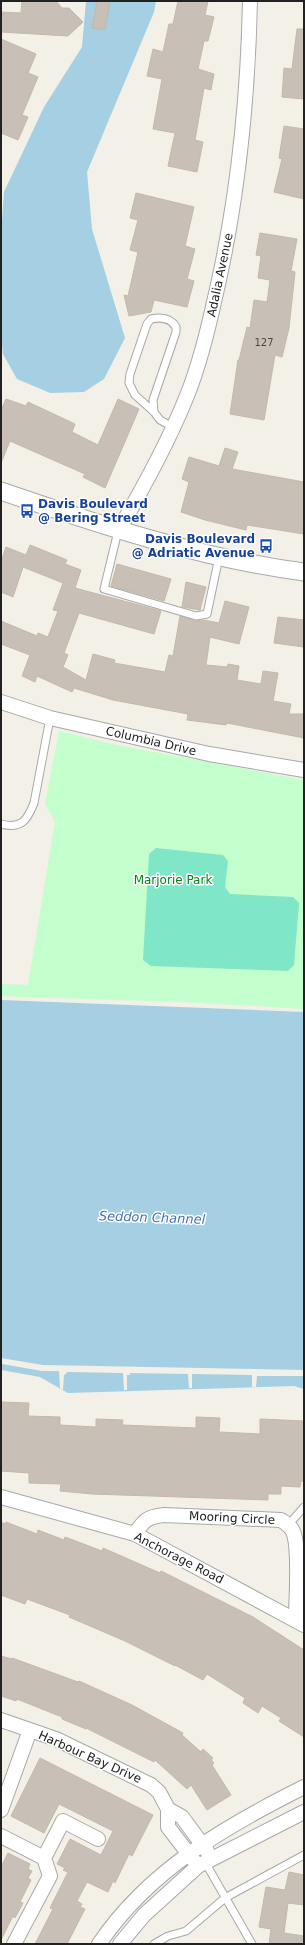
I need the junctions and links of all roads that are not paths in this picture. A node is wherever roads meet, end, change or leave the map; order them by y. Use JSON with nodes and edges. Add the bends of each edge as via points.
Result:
{"nodes":[{"id":1,"x":250,"y":1,"type":"edge"},
{"id":2,"x":154,"y":412,"type":"junction"},
{"id":3,"x":173,"y":427,"type":"junction"},
{"id":4,"x":1,"y":491,"type":"edge"},
{"id":5,"x":118,"y":531,"type":"junction"},
{"id":6,"x":219,"y":557,"type":"junction"},
{"id":7,"x":304,"y":572,"type":"edge"},
{"id":8,"x":1,"y":702,"type":"edge"},
{"id":9,"x":50,"y":718,"type":"junction"},
{"id":10,"x":304,"y":770,"type":"edge"},
{"id":11,"x":1,"y":824,"type":"edge"},
{"id":12,"x":1,"y":1497,"type":"edge"},
{"id":13,"x":304,"y":1507,"type":"edge"},
{"id":14,"x":289,"y":1524,"type":"junction"},
{"id":15,"x":136,"y":1534,"type":"junction"},
{"id":16,"x":300,"y":1622,"type":"edge"},
{"id":17,"x":1,"y":1720,"type":"edge"},
{"id":18,"x":30,"y":1730,"type":"junction"},
{"id":19,"x":304,"y":1787,"type":"edge"},
{"id":20,"x":168,"y":1809,"type":"junction"},
{"id":21,"x":1,"y":1810,"type":"edge"},
{"id":22,"x":304,"y":1812,"type":"edge"},
{"id":23,"x":1,"y":1836,"type":"edge"},
{"id":24,"x":98,"y":1839,"type":"dead end"},
{"id":25,"x":202,"y":1843,"type":"junction"},
{"id":26,"x":189,"y":1852,"type":"junction"},
{"id":27,"x":304,"y":1854,"type":"edge"},
{"id":28,"x":44,"y":1858,"type":"junction"},
{"id":29,"x":204,"y":1862,"type":"junction"},
{"id":30,"x":225,"y":1898,"type":"junction"},
{"id":31,"x":14,"y":1944,"type":"edge"},
{"id":32,"x":99,"y":1944,"type":"edge"},
{"id":33,"x":120,"y":1944,"type":"edge"},
{"id":34,"x":154,"y":1944,"type":"edge"},
{"id":35,"x":252,"y":1944,"type":"edge"}],
"edges":[{"from":1,"to":3,"type":"street","name":"Adalia Avenue","via":[[244,128],[235,196],[209,326],[190,387]]},
{"from":2,"to":2,"type":"lane","via":[[153,400],[176,332],[174,324],[161,318],[151,319],[147,324],[129,379],[135,395]]},
{"from":2,"to":3,"type":"lane","via":[[160,420]]},
{"from":3,"to":5,"type":"street","name":"Adalia Avenue"},
{"from":4,"to":5,"type":"street"},
{"from":5,"to":6,"type":"street"},
{"from":5,"to":6,"type":"lane","via":[[104,589],[196,616],[207,614]]},
{"from":6,"to":7,"type":"street"},
{"from":8,"to":9,"type":"street","name":"Columbia Drive"},
{"from":9,"to":10,"type":"street","name":"Columbia Drive","via":[[209,754]]},
{"from":9,"to":11,"type":"lane","via":[[30,814],[21,824],[13,827]]},
{"from":12,"to":15,"type":"street","name":"Anchorage Road"},
{"from":13,"to":14,"type":"lane"},
{"from":14,"to":15,"type":"street","name":"Mooring Circle","via":[[281,1520],[164,1515],[150,1517],[142,1523]]},
{"from":14,"to":16,"type":"street","name":"Mooring Circle","via":[[296,1546]]},
{"from":15,"to":16,"type":"street","name":"Anchorage Road"},
{"from":17,"to":18,"type":"street","name":"Harbour Bay Drive"},
{"from":18,"to":20,"type":"street","name":"Harbour Bay Drive","via":[[83,1751],[143,1780],[159,1792]]},
{"from":18,"to":21,"type":"street"},
{"from":19,"to":25,"type":"street"},
{"from":20,"to":25,"type":"street","name":"Harbour Bay Drive","via":[[182,1817]]},
{"from":20,"to":26,"type":"street","name":"Harbour Bay Drive","via":[[168,1827]]},
{"from":22,"to":29,"type":"street"},
{"from":23,"to":28,"type":"street"},
{"from":24,"to":28,"type":"street","via":[[63,1821]]},
{"from":25,"to":26,"type":"street"},
{"from":25,"to":29,"type":"street","name":"Harbour Bay Drive"},
{"from":26,"to":29,"type":"street","name":"Harbour Bay Drive"},
{"from":26,"to":32,"type":"street","via":[[140,1894]]},
{"from":27,"to":30,"type":"lane"},
{"from":28,"to":31,"type":"street","via":[[50,1876]]},
{"from":29,"to":30,"type":"lane"},
{"from":29,"to":33,"type":"street","via":[[144,1915]]},
{"from":30,"to":34,"type":"lane","via":[[186,1931],[168,1936]]},
{"from":30,"to":35,"type":"lane"}]}
